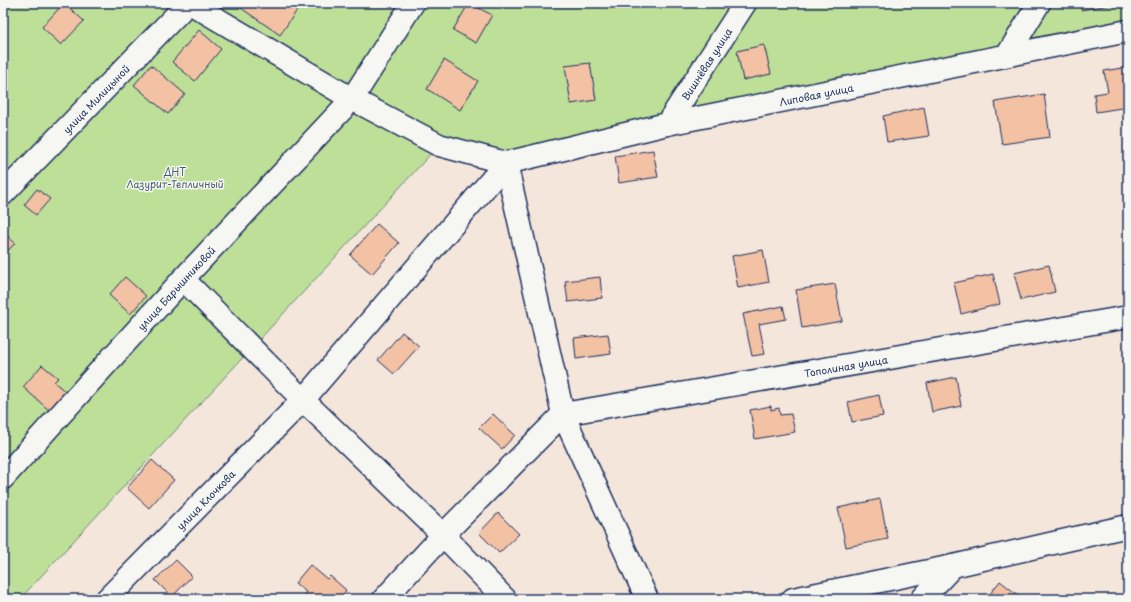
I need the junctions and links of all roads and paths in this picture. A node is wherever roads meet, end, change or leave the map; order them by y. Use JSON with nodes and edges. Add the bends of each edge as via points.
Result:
{"nodes":[{"id":1,"x":189,"y":3,"type":"edge"},
{"id":2,"x":413,"y":3,"type":"edge"},
{"id":3,"x":745,"y":3,"type":"edge"},
{"id":4,"x":1039,"y":3,"type":"edge"},
{"id":5,"x":1128,"y":31,"type":"edge"},
{"id":6,"x":1008,"y":54,"type":"junction"},
{"id":7,"x":352,"y":100,"type":"junction"},
{"id":8,"x":667,"y":124,"type":"junction"},
{"id":9,"x":506,"y":163,"type":"junction"},
{"id":10,"x":3,"y":194,"type":"edge"},
{"id":11,"x":183,"y":279,"type":"junction"},
{"id":12,"x":1128,"y":317,"type":"edge"},
{"id":13,"x":303,"y":400,"type":"junction"},
{"id":14,"x":563,"y":414,"type":"junction"},
{"id":15,"x":3,"y":478,"type":"edge"},
{"id":16,"x":1128,"y":526,"type":"edge"},
{"id":17,"x":444,"y":535,"type":"junction"},
{"id":18,"x":953,"y":566,"type":"junction"},
{"id":19,"x":107,"y":599,"type":"edge"},
{"id":20,"x":384,"y":599,"type":"edge"},
{"id":21,"x":505,"y":599,"type":"edge"},
{"id":22,"x":647,"y":599,"type":"edge"},
{"id":23,"x":793,"y":599,"type":"edge"},
{"id":24,"x":922,"y":599,"type":"edge"}],
"edges":[{"from":1,"to":7,"type":"street"},
{"from":1,"to":10,"type":"street","name":"улица Милицыной"},
{"from":2,"to":7,"type":"street","name":"улица Барышниковой"},
{"from":3,"to":8,"type":"street","name":"Вишнёвая улица"},
{"from":4,"to":6,"type":"street"},
{"from":5,"to":6,"type":"street","name":"Липовая улица"},
{"from":6,"to":8,"type":"street","name":"Липовая улица"},
{"from":7,"to":9,"type":"street","via":[[439,145]]},
{"from":7,"to":11,"type":"street","name":"улица Барышниковой"},
{"from":8,"to":9,"type":"street","name":"Липовая улица"},
{"from":9,"to":13,"type":"street","name":"улица Клочкова"},
{"from":9,"to":14,"type":"street"},
{"from":11,"to":13,"type":"street"},
{"from":11,"to":15,"type":"street","name":"улица Барышниковой"},
{"from":12,"to":14,"type":"street","name":"Тополиная улица"},
{"from":13,"to":17,"type":"street"},
{"from":13,"to":19,"type":"street","name":"улица Клочкова"},
{"from":14,"to":17,"type":"street"},
{"from":14,"to":22,"type":"street"},
{"from":16,"to":18,"type":"street"},
{"from":17,"to":20,"type":"street"},
{"from":17,"to":21,"type":"street"},
{"from":18,"to":23,"type":"street"},
{"from":18,"to":24,"type":"street"}]}
